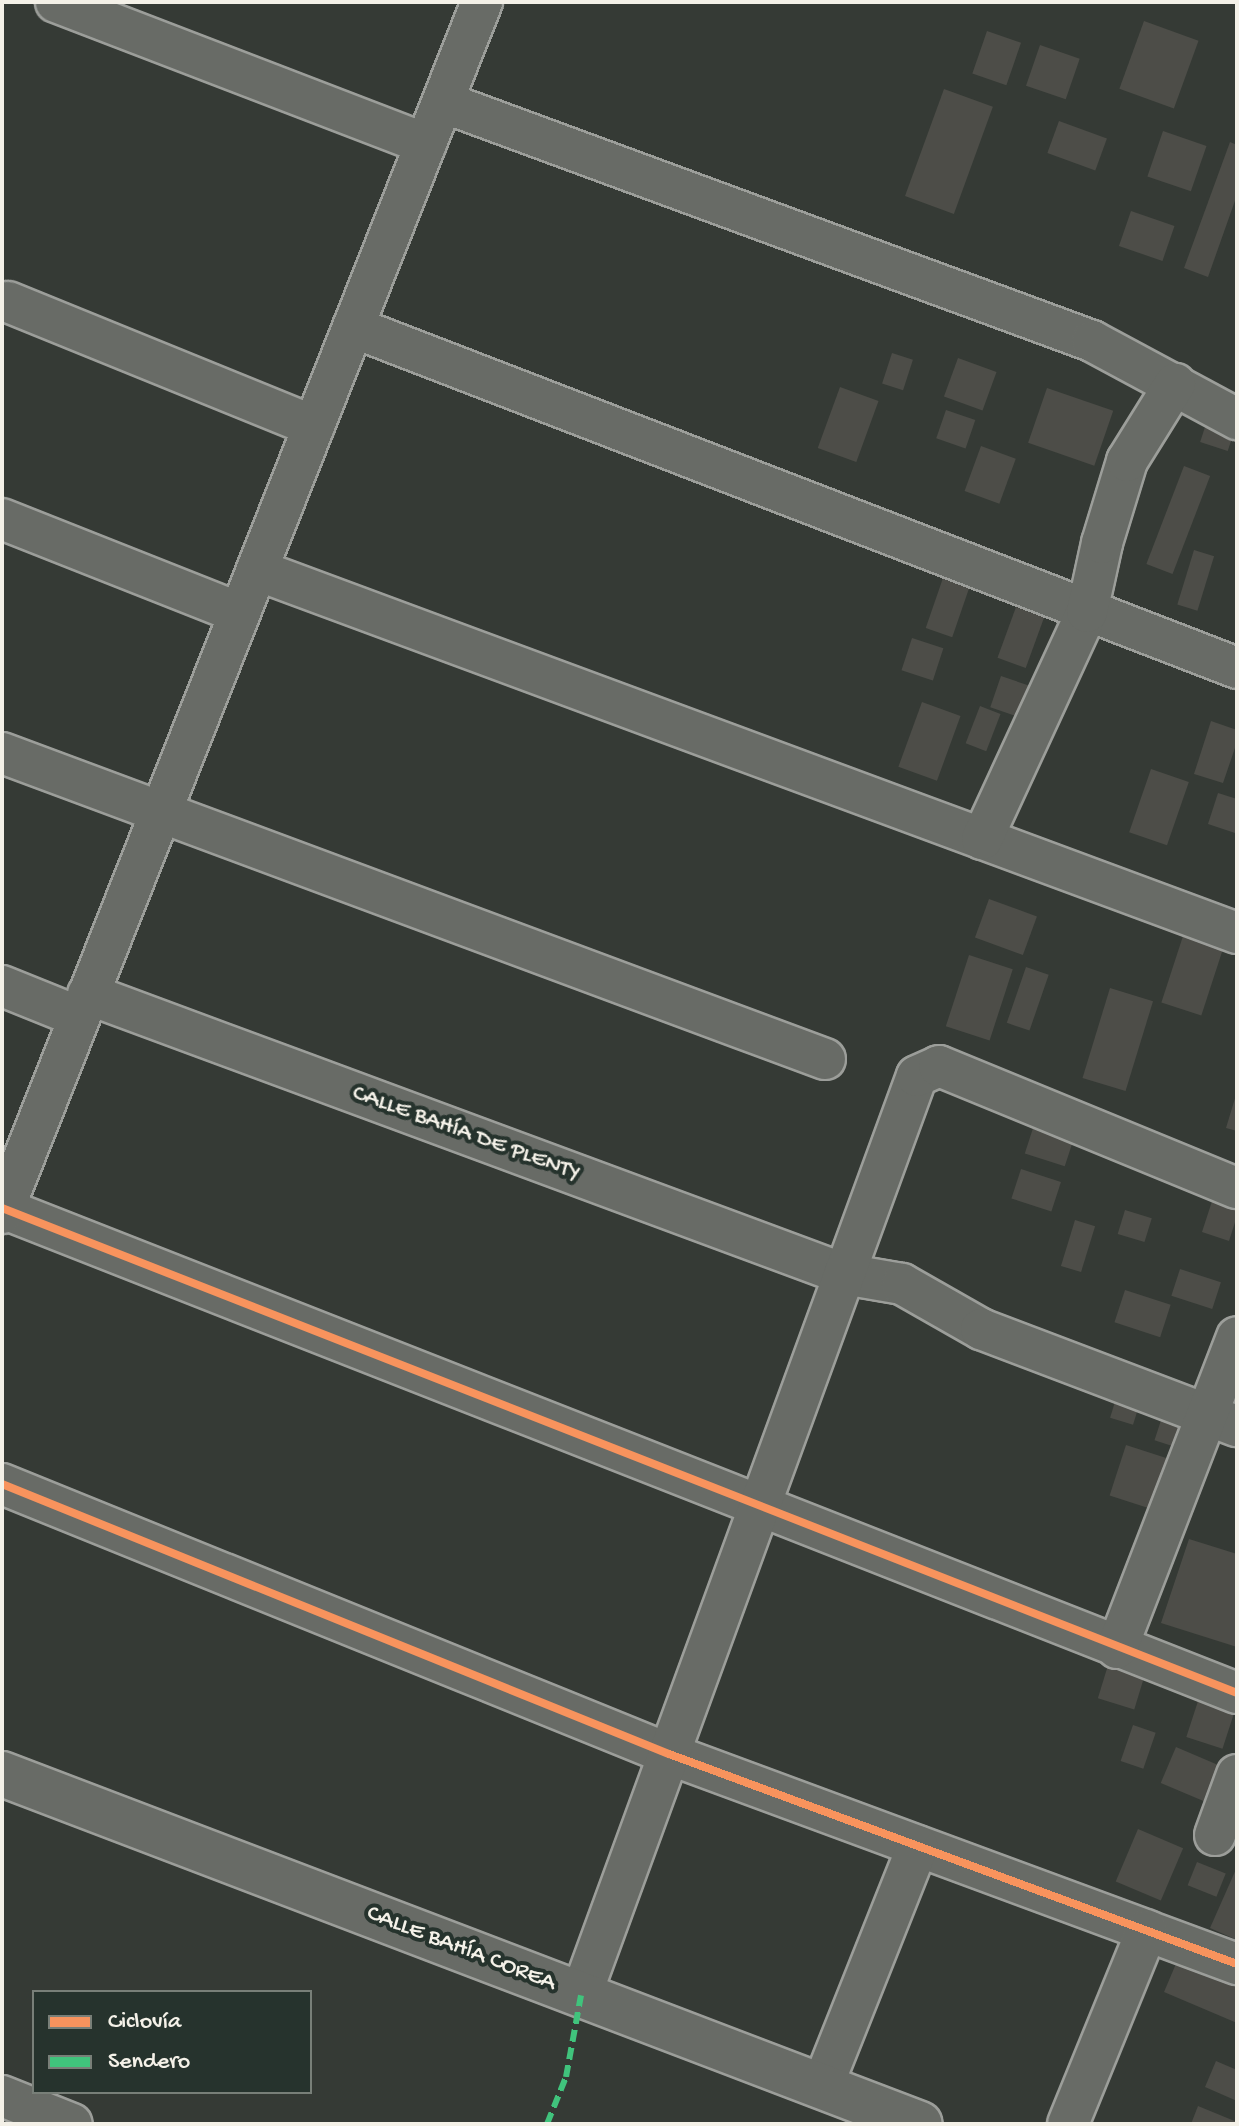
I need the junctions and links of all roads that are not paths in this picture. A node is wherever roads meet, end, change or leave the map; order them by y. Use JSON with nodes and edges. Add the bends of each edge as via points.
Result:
{"nodes":[{"id":1,"x":56,"y":2,"type":"edge"},
{"id":2,"x":482,"y":2,"type":"edge"},
{"id":3,"x":443,"y":102,"type":"junction"},
{"id":4,"x":426,"y":144,"type":"junction"},
{"id":5,"x":8,"y":302,"type":"dead end"},
{"id":6,"x":353,"y":327,"type":"junction"},
{"id":7,"x":1175,"y":384,"type":"junction"},
{"id":8,"x":1237,"y":419,"type":"edge"},
{"id":9,"x":314,"y":426,"type":"junction"},
{"id":10,"x":2,"y":519,"type":"edge"},
{"id":11,"x":257,"y":570,"type":"junction"},
{"id":12,"x":1087,"y":612,"type":"junction"},
{"id":13,"x":239,"y":613,"type":"junction"},
{"id":14,"x":1237,"y":668,"type":"edge"},
{"id":15,"x":2,"y":753,"type":"edge"},
{"id":16,"x":160,"y":813,"type":"junction"},
{"id":17,"x":982,"y":839,"type":"junction"},
{"id":18,"x":1237,"y":933,"type":"edge"},
{"id":19,"x":2,"y":986,"type":"edge"},
{"id":20,"x":84,"y":1006,"type":"junction"},
{"id":21,"x":825,"y":1059,"type":"dead end"},
{"id":22,"x":1237,"y":1188,"type":"edge"},
{"id":23,"x":3,"y":1210,"type":"edge"},
{"id":24,"x":844,"y":1274,"type":"junction"},
{"id":25,"x":1237,"y":1337,"type":"edge"},
{"id":26,"x":1223,"y":1421,"type":"edge"},
{"id":27,"x":2,"y":1484,"type":"edge"},
{"id":28,"x":761,"y":1505,"type":"junction"},
{"id":29,"x":1117,"y":1648,"type":"junction"},
{"id":30,"x":1237,"y":1693,"type":"edge"},
{"id":31,"x":669,"y":1754,"type":"junction"},
{"id":32,"x":2,"y":1774,"type":"edge"},
{"id":33,"x":1237,"y":1775,"type":"edge"},
{"id":34,"x":1215,"y":1835,"type":"dead end"},
{"id":35,"x":918,"y":1846,"type":"junction"},
{"id":36,"x":1147,"y":1930,"type":"junction"},
{"id":37,"x":1237,"y":1964,"type":"edge"},
{"id":38,"x":581,"y":1995,"type":"junction"},
{"id":39,"x":822,"y":2087,"type":"junction"},
{"id":40,"x":2,"y":2096,"type":"edge"},
{"id":41,"x":72,"y":2124,"type":"edge"},
{"id":42,"x":920,"y":2124,"type":"edge"},
{"id":43,"x":1068,"y":2124,"type":"edge"}],
"edges":[{"from":1,"to":4,"type":"street"},
{"from":2,"to":3,"type":"street"},
{"from":3,"to":4,"type":"street"},
{"from":3,"to":7,"type":"street","via":[[1092,341]]},
{"from":4,"to":6,"type":"street"},
{"from":5,"to":9,"type":"street"},
{"from":6,"to":9,"type":"street"},
{"from":6,"to":12,"type":"street"},
{"from":7,"to":8,"type":"street"},
{"from":7,"to":12,"type":"street","via":[[1127,461]]},
{"from":9,"to":11,"type":"street"},
{"from":10,"to":13,"type":"street"},
{"from":11,"to":13,"type":"street"},
{"from":11,"to":17,"type":"street"},
{"from":12,"to":14,"type":"street"},
{"from":12,"to":17,"type":"street"},
{"from":13,"to":16,"type":"street"},
{"from":15,"to":16,"type":"street"},
{"from":16,"to":20,"type":"street"},
{"from":16,"to":21,"type":"street"},
{"from":17,"to":18,"type":"street"},
{"from":19,"to":20,"type":"street","name":"CALLE BAHÍA DE PLENTY"},
{"from":20,"to":23,"type":"street"},
{"from":20,"to":24,"type":"street","name":"CALLE BAHÍA DE PLENTY"},
{"from":22,"to":24,"type":"street","via":[[939,1066],[917,1076]]},
{"from":23,"to":28,"type":"street"},
{"from":24,"to":26,"type":"street","name":"CALLE BAHÍA DE PLENTY","via":[[902,1284],[981,1329]]},
{"from":24,"to":28,"type":"street"},
{"from":25,"to":26,"type":"street"},
{"from":26,"to":29,"type":"street"},
{"from":27,"to":31,"type":"street"},
{"from":28,"to":29,"type":"street"},
{"from":28,"to":31,"type":"street"},
{"from":29,"to":30,"type":"street"},
{"from":31,"to":35,"type":"street"},
{"from":31,"to":38,"type":"street"},
{"from":32,"to":38,"type":"main road","name":"CALLE BAHÍA COREA"},
{"from":33,"to":34,"type":"street"},
{"from":35,"to":36,"type":"street"},
{"from":35,"to":39,"type":"street"},
{"from":36,"to":37,"type":"street"},
{"from":36,"to":43,"type":"street"},
{"from":38,"to":39,"type":"main road","name":"CALLE BAHÍA COREA"},
{"from":39,"to":42,"type":"main road","name":"CALLE BAHÍA COREA"},
{"from":40,"to":41,"type":"street"}]}
